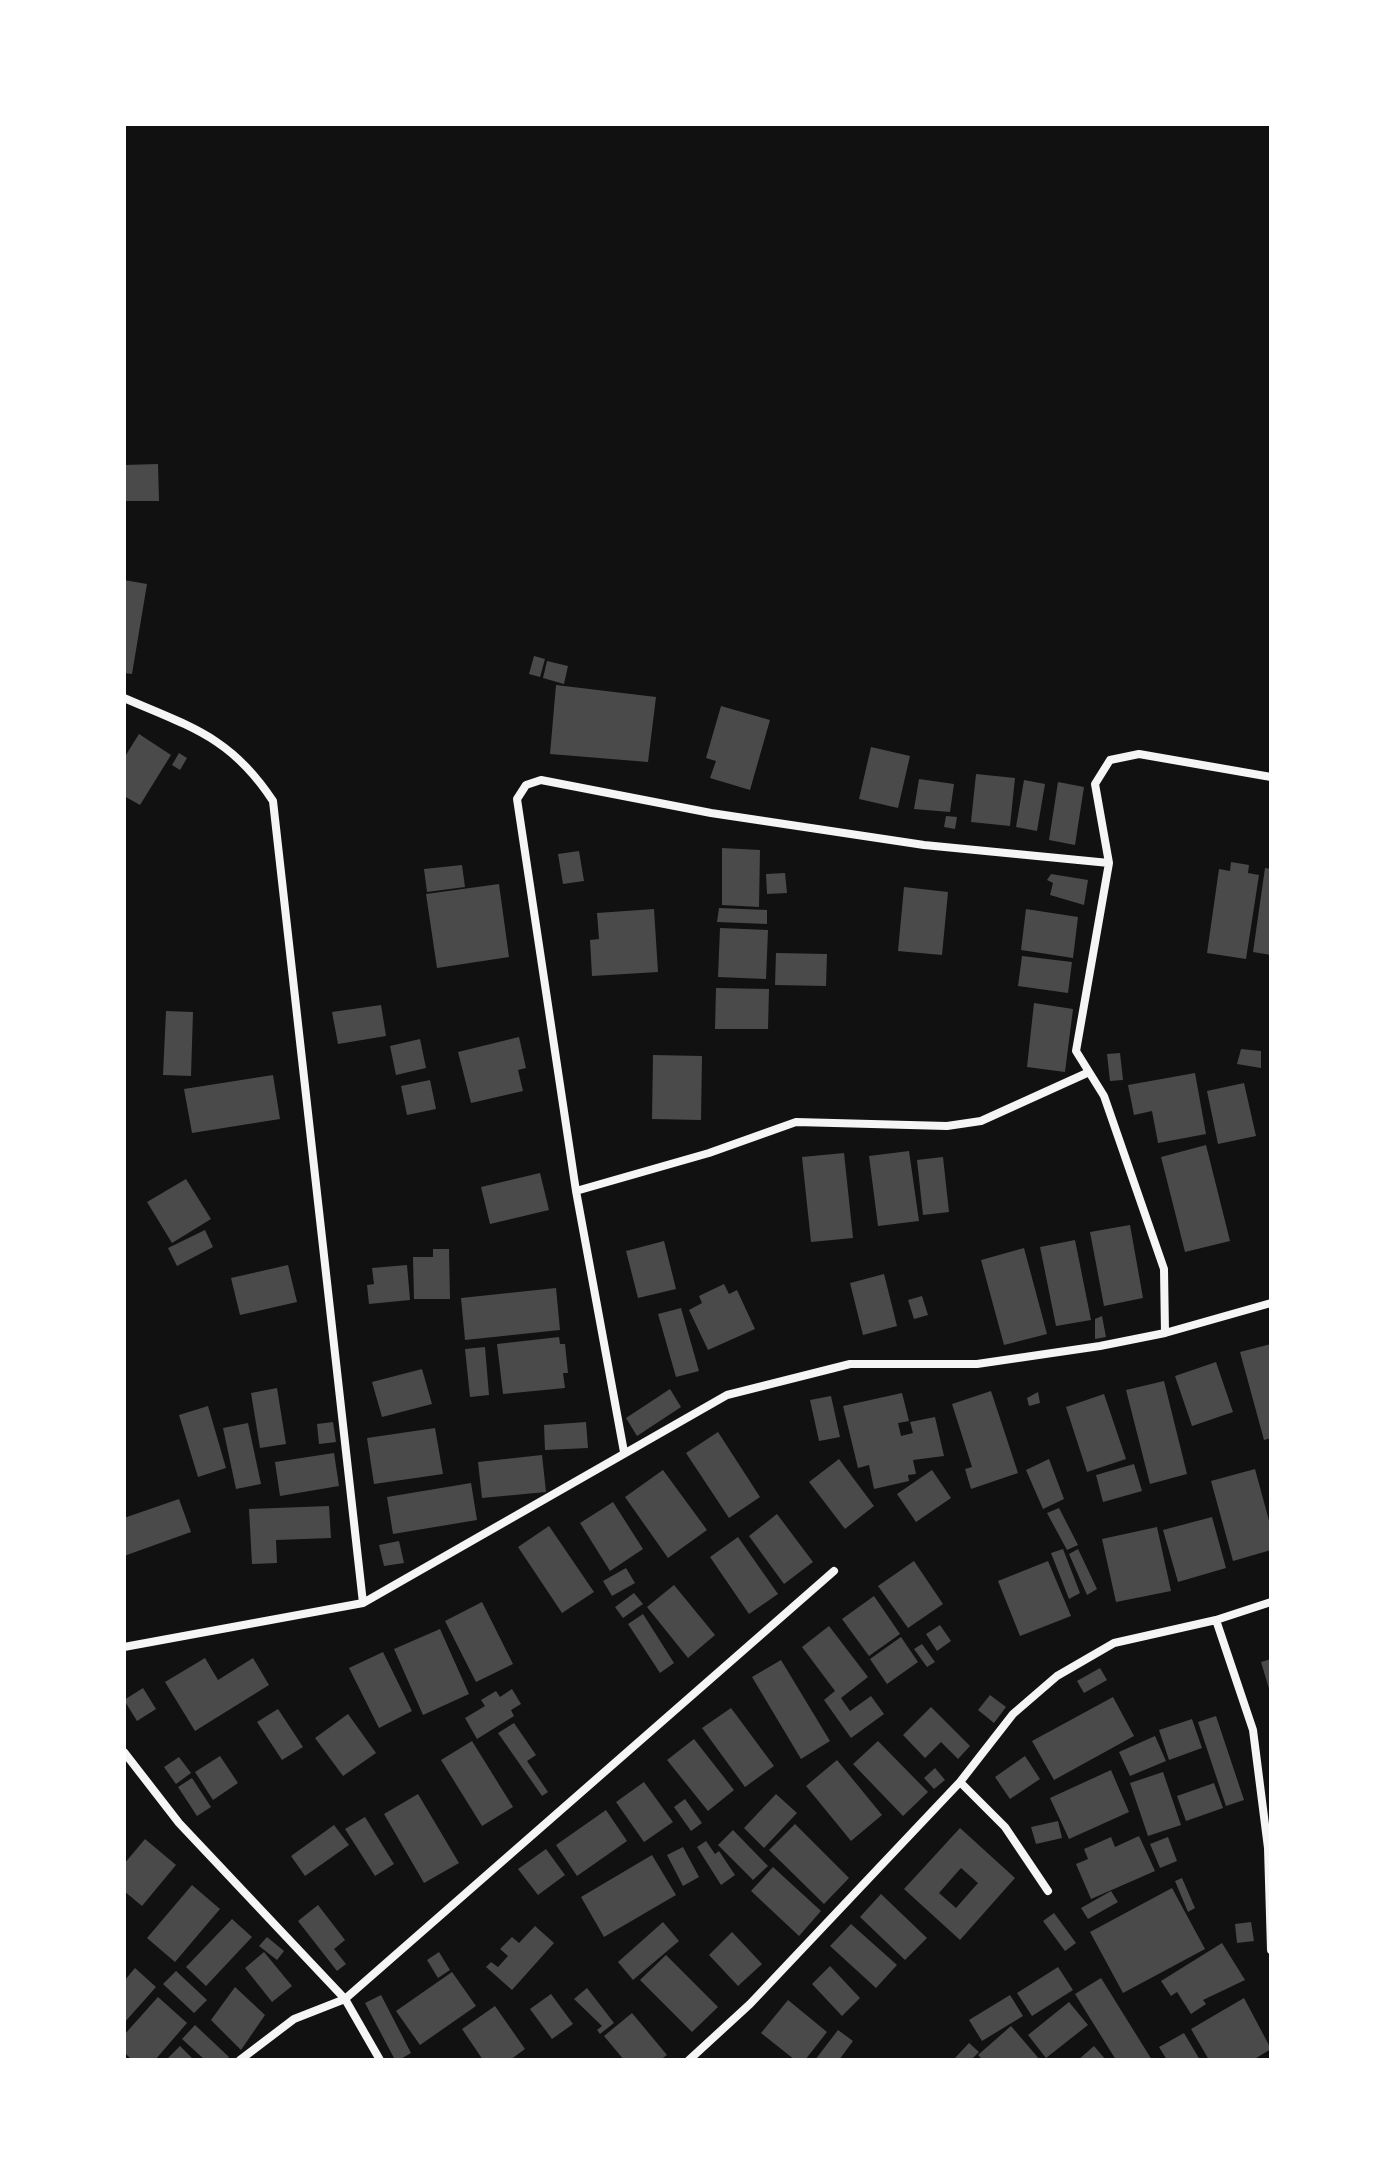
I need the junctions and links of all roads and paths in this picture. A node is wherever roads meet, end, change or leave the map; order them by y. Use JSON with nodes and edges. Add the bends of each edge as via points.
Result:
{"nodes":[{"id":1,"x":124,"y":698,"type":"edge"},
{"id":2,"x":1271,"y":777,"type":"edge"},
{"id":3,"x":1109,"y":863,"type":"junction"},
{"id":4,"x":1087,"y":1073,"type":"junction"},
{"id":5,"x":576,"y":1191,"type":"junction"},
{"id":6,"x":1271,"y":1303,"type":"edge"},
{"id":7,"x":1165,"y":1333,"type":"junction"},
{"id":8,"x":624,"y":1452,"type":"junction"},
{"id":9,"x":834,"y":1571,"type":"dead end"},
{"id":10,"x":1271,"y":1602,"type":"edge"},
{"id":11,"x":363,"y":1603,"type":"junction"},
{"id":12,"x":1216,"y":1620,"type":"junction"},
{"id":13,"x":124,"y":1647,"type":"edge"},
{"id":14,"x":124,"y":1752,"type":"edge"},
{"id":15,"x":960,"y":1782,"type":"junction"},
{"id":16,"x":1270,"y":1847,"type":"edge"},
{"id":17,"x":1048,"y":1891,"type":"dead end"},
{"id":18,"x":1271,"y":1950,"type":"edge"},
{"id":19,"x":345,"y":1999,"type":"junction"},
{"id":20,"x":240,"y":2060,"type":"edge"},
{"id":21,"x":380,"y":2060,"type":"edge"},
{"id":22,"x":689,"y":2060,"type":"edge"}],
"edges":[{"from":1,"to":11,"type":"street","via":[[209,734],[254,773],[273,801]]},
{"from":2,"to":3,"type":"street","via":[[1139,754],[1110,760],[1095,784]]},
{"from":3,"to":4,"type":"street","via":[[1076,1051]]},
{"from":3,"to":5,"type":"street","via":[[924,845],[711,813],[541,780],[526,785],[517,799]]},
{"from":4,"to":5,"type":"street","via":[[981,1121],[947,1126],[796,1122]]},
{"from":4,"to":7,"type":"street","via":[[1104,1096],[1164,1269]]},
{"from":5,"to":8,"type":"street"},
{"from":6,"to":7,"type":"street"},
{"from":7,"to":8,"type":"street","via":[[977,1364],[850,1364],[727,1395]]},
{"from":8,"to":11,"type":"street"},
{"from":9,"to":19,"type":"street"},
{"from":10,"to":12,"type":"street"},
{"from":11,"to":13,"type":"street"},
{"from":12,"to":15,"type":"street","via":[[1114,1643],[1057,1676],[1013,1714]]},
{"from":12,"to":16,"type":"street","via":[[1253,1730]]},
{"from":14,"to":19,"type":"street","via":[[179,1823]]},
{"from":15,"to":17,"type":"street","via":[[1005,1827]]},
{"from":15,"to":22,"type":"street","via":[[750,2004]]},
{"from":16,"to":18,"type":"street"},
{"from":19,"to":20,"type":"street","via":[[294,2019]]},
{"from":19,"to":21,"type":"street"}]}
